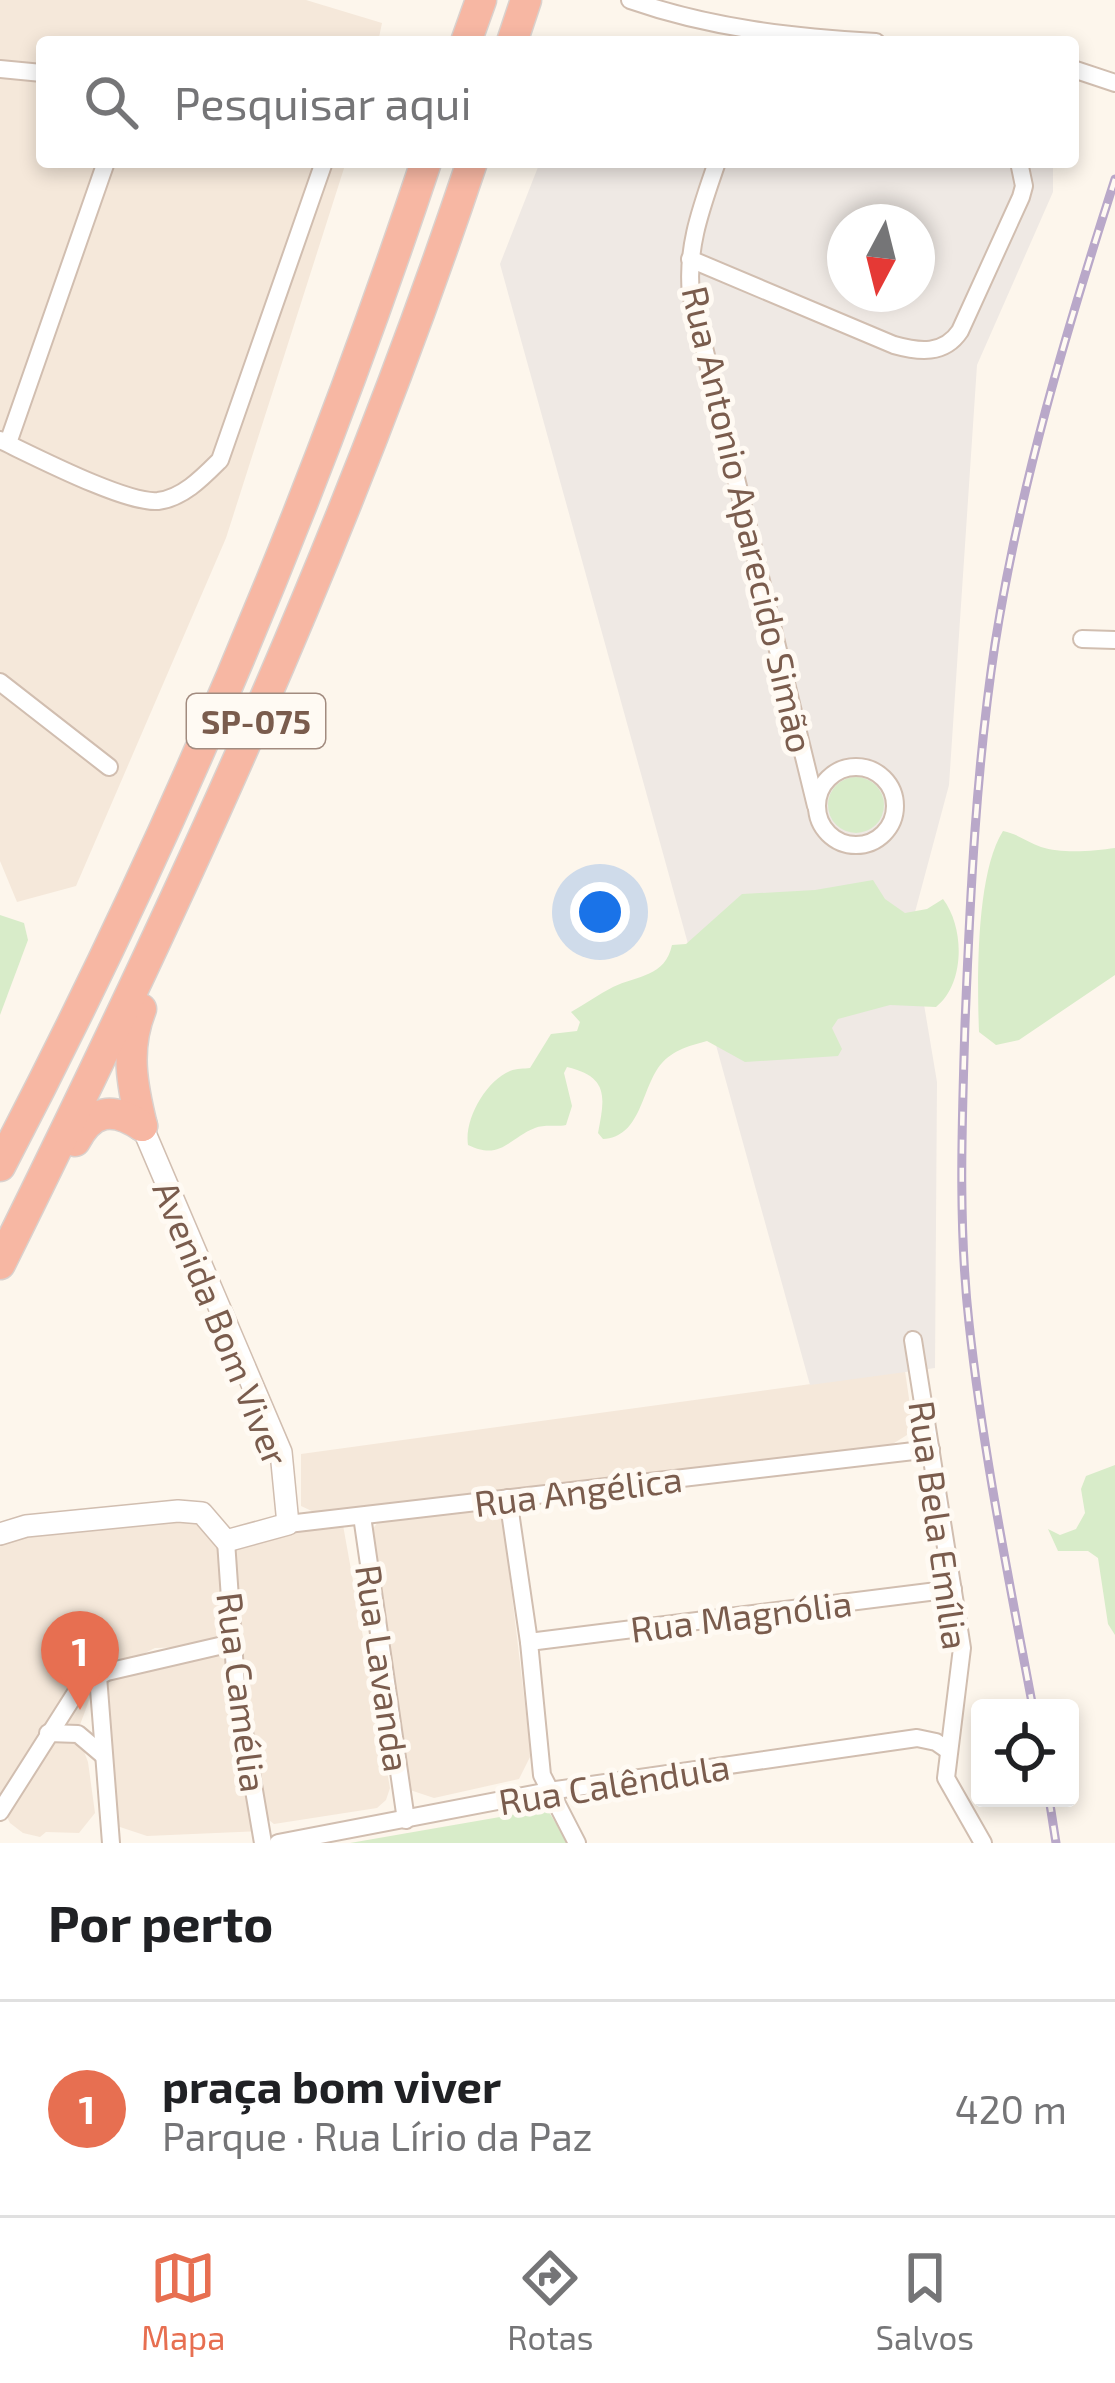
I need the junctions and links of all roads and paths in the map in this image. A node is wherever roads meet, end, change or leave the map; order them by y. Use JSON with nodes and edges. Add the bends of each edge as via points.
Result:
{"nodes":[{"id":1,"x":481,"y":0,"type":"edge"},
{"id":2,"x":526,"y":0,"type":"edge"},
{"id":3,"x":629,"y":0,"type":"edge"},
{"id":4,"x":468,"y":36,"type":"edge"},
{"id":5,"x":514,"y":36,"type":"edge"},
{"id":6,"x":810,"y":36,"type":"edge"},
{"id":7,"x":0,"y":69,"type":"edge"},
{"id":8,"x":1079,"y":71,"type":"edge"},
{"id":9,"x":36,"y":73,"type":"edge"},
{"id":10,"x":1115,"y":83,"type":"edge"},
{"id":11,"x":104,"y":168,"type":"edge"},
{"id":12,"x":322,"y":168,"type":"edge"},
{"id":13,"x":424,"y":168,"type":"edge"},
{"id":14,"x":470,"y":168,"type":"edge"},
{"id":15,"x":715,"y":168,"type":"edge"},
{"id":16,"x":1020,"y":168,"type":"edge"},
{"id":17,"x":690,"y":259,"type":"junction"},
{"id":18,"x":4,"y":441,"type":"edge"},
{"id":19,"x":1082,"y":639,"type":"dead end"},
{"id":20,"x":1115,"y":640,"type":"edge"},
{"id":21,"x":0,"y":682,"type":"edge"},
{"id":22,"x":805,"y":752,"type":"junction"},
{"id":23,"x":109,"y":767,"type":"dead end"},
{"id":24,"x":832,"y":774,"type":"junction"},
{"id":25,"x":817,"y":806,"type":"junction"},
{"id":26,"x":190,"y":869,"type":"junction"},
{"id":27,"x":142,"y":1126,"type":"junction"},
{"id":28,"x":0,"y":1166,"type":"edge"},
{"id":29,"x":0,"y":1264,"type":"edge"},
{"id":30,"x":913,"y":1340,"type":"dead end"},
{"id":31,"x":931,"y":1449,"type":"junction"},
{"id":32,"x":508,"y":1498,"type":"junction"},
{"id":33,"x":362,"y":1516,"type":"junction"},
{"id":34,"x":288,"y":1524,"type":"junction"},
{"id":35,"x":0,"y":1534,"type":"edge"},
{"id":36,"x":226,"y":1540,"type":"junction"},
{"id":37,"x":953,"y":1589,"type":"junction"},
{"id":38,"x":529,"y":1642,"type":"junction"},
{"id":39,"x":232,"y":1643,"type":"junction"},
{"id":40,"x":98,"y":1676,"type":"junction"},
{"id":41,"x":48,"y":1733,"type":"junction"},
{"id":42,"x":949,"y":1750,"type":"junction"},
{"id":43,"x":104,"y":1756,"type":"junction"},
{"id":44,"x":549,"y":1791,"type":"junction"},
{"id":45,"x":0,"y":1812,"type":"edge"},
{"id":46,"x":406,"y":1820,"type":"junction"},
{"id":47,"x":111,"y":1843,"type":"edge"},
{"id":48,"x":263,"y":1843,"type":"edge"},
{"id":49,"x":278,"y":1843,"type":"edge"},
{"id":50,"x":577,"y":1843,"type":"edge"},
{"id":51,"x":983,"y":1843,"type":"edge"}],
"edges":[{"from":1,"to":4,"type":"highway"},
{"from":2,"to":5,"type":"highway"},
{"from":3,"to":6,"type":"street","via":[[728,28]]},
{"from":7,"to":9,"type":"street"},
{"from":8,"to":10,"type":"street"},
{"from":11,"to":18,"type":"street"},
{"from":12,"to":18,"type":"street","via":[[220,460],[206,475],[157,501]]},
{"from":13,"to":28,"type":"highway","number":"SP-075","via":[[261,608],[136,893]]},
{"from":14,"to":26,"type":"highway","number":"SP-075","via":[[328,553]]},
{"from":15,"to":17,"type":"street","name":"Rua Antonio Aparecido Simão"},
{"from":16,"to":17,"type":"street","via":[[1021,197],[960,332],[944,347],[894,345]]},
{"from":17,"to":22,"type":"street","name":"Rua Antonio Aparecido Simão","via":[[691,294]]},
{"from":19,"to":20,"type":"street"},
{"from":21,"to":23,"type":"street"},
{"from":22,"to":24,"type":"street"},
{"from":22,"to":25,"type":"street","name":"Rua Antonio Aparecido Simão"},
{"from":24,"to":25,"type":"street","name":"Rua Antonio Aparecido Simão"},
{"from":24,"to":25,"type":"street","name":"Rua Antonio Aparecido Simão","via":[[858,767],[882,777],[895,800],[890,825],[870,842],[845,843],[824,830]]},
{"from":26,"to":27,"type":"highway","via":[[131,1041]]},
{"from":26,"to":29,"type":"highway","number":"SP-075"},
{"from":27,"to":29,"type":"highway","via":[[109,1111],[86,1123]]},
{"from":27,"to":34,"type":"street","name":"Avenida Bom Viver","via":[[281,1453]]},
{"from":30,"to":31,"type":"street","name":"Rua Bela Emília"},
{"from":31,"to":32,"type":"street","name":"Rua Angélica"},
{"from":31,"to":37,"type":"street","name":"Rua Bela Emília"},
{"from":32,"to":33,"type":"street","name":"Rua Angélica"},
{"from":32,"to":38,"type":"street"},
{"from":33,"to":34,"type":"street","name":"Rua Angélica"},
{"from":33,"to":46,"type":"street","name":"Rua Lavanda"},
{"from":34,"to":36,"type":"street","name":"Rua Angélica"},
{"from":35,"to":36,"type":"street","via":[[178,1510],[202,1513]]},
{"from":36,"to":39,"type":"street","name":"Rua Camélia"},
{"from":37,"to":38,"type":"street","name":"Rua Magnólia"},
{"from":37,"to":42,"type":"street","name":"Rua Bela Emília","via":[[962,1648]]},
{"from":38,"to":44,"type":"street"},
{"from":39,"to":40,"type":"street"},
{"from":39,"to":48,"type":"street","name":"Rua Camélia"},
{"from":40,"to":41,"type":"street","via":[[78,1688]]},
{"from":40,"to":43,"type":"street"},
{"from":41,"to":43,"type":"street","via":[[78,1734]]},
{"from":41,"to":45,"type":"street"},
{"from":42,"to":44,"type":"street","name":"Rua Calêndula","via":[[917,1738]]},
{"from":42,"to":51,"type":"street","name":"Rua Bela Emília","via":[[946,1778]]},
{"from":43,"to":47,"type":"street"},
{"from":44,"to":46,"type":"street","name":"Rua Calêndula"},
{"from":44,"to":50,"type":"street"},
{"from":46,"to":49,"type":"street","name":"Rua Calêndula"}]}
